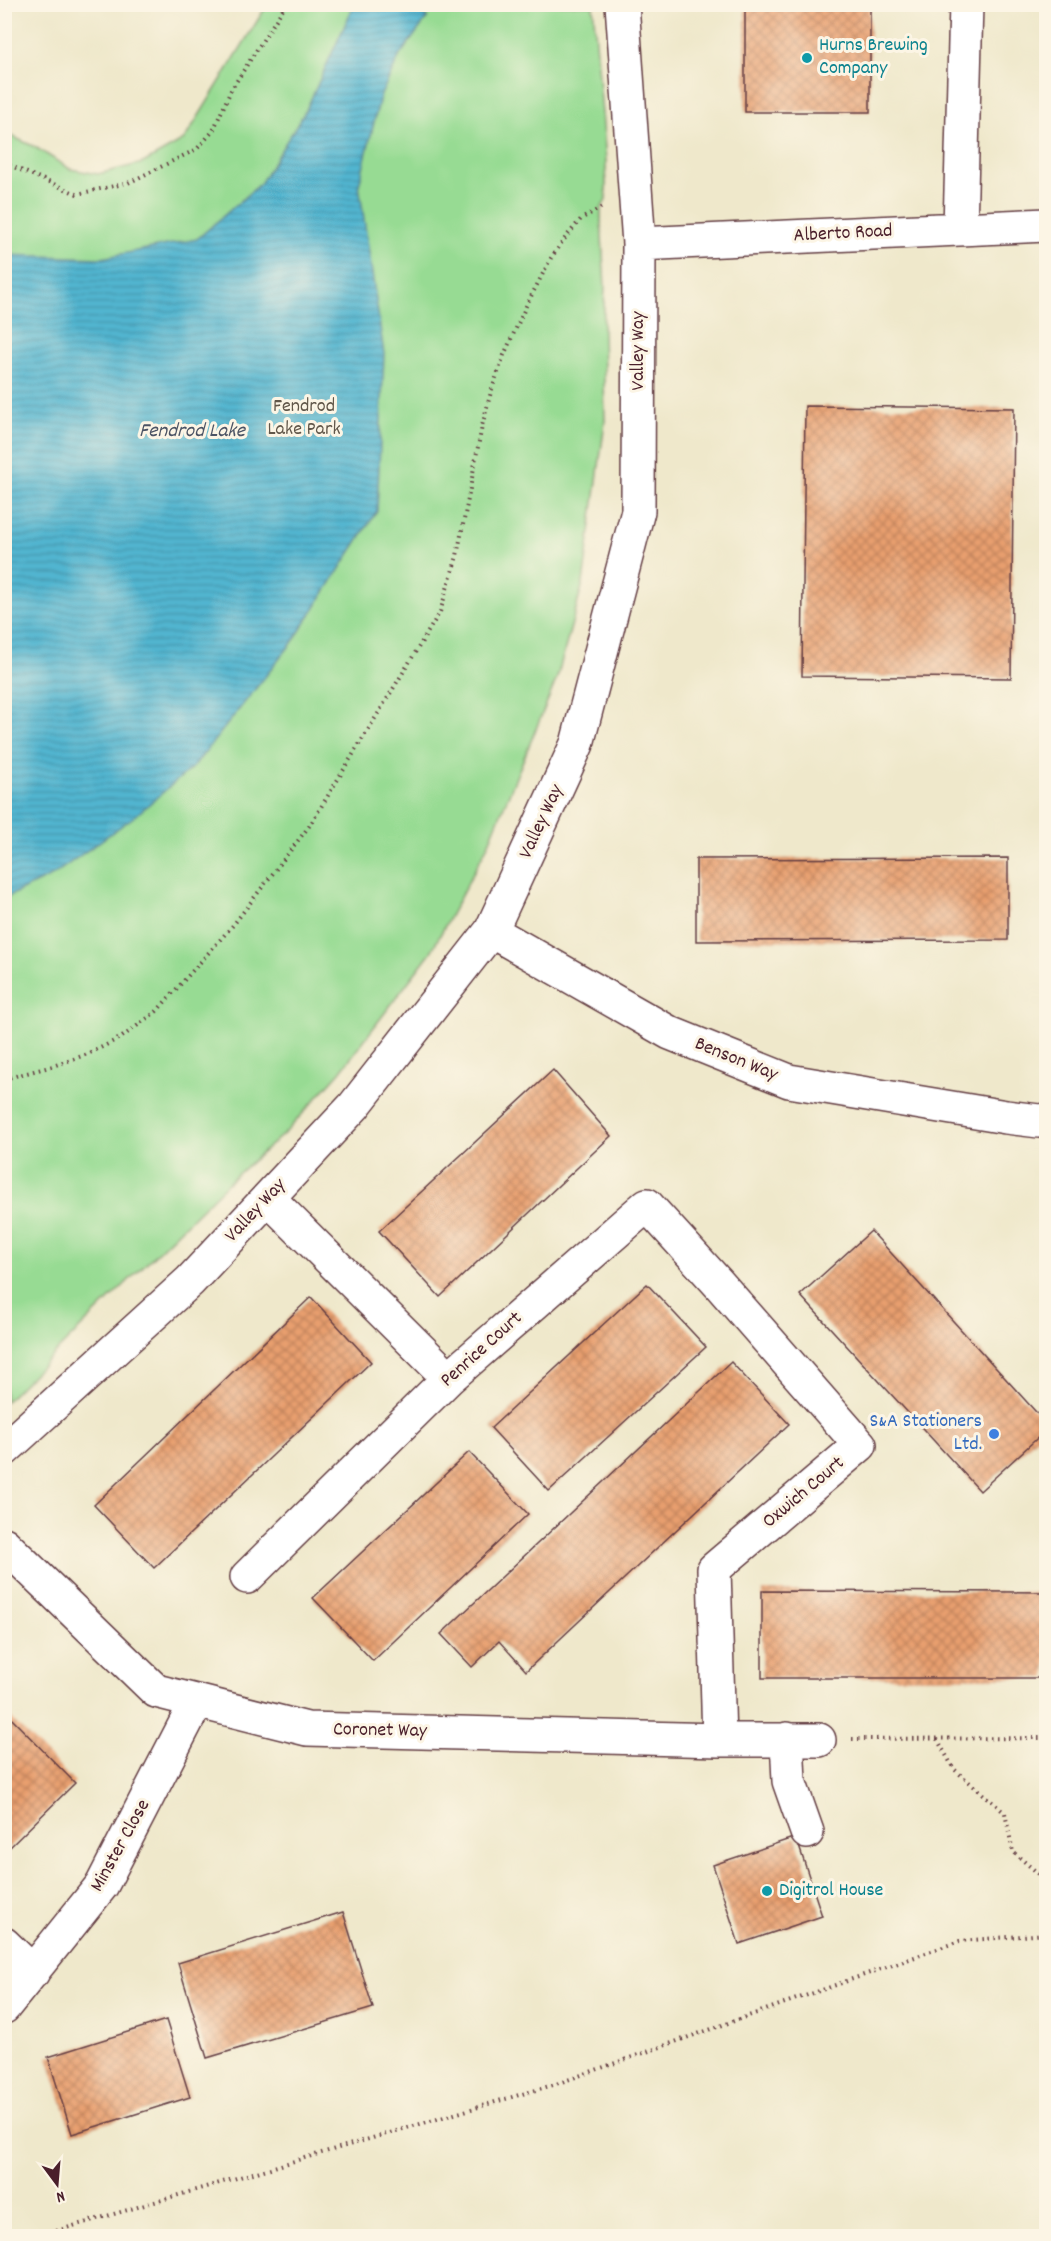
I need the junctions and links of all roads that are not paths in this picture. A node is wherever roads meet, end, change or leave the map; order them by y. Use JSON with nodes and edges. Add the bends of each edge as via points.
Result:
{"nodes":[{"id":1,"x":622,"y":4,"type":"edge"},
{"id":2,"x":966,"y":4,"type":"edge"},
{"id":3,"x":1047,"y":225,"type":"edge"},
{"id":4,"x":960,"y":228,"type":"junction"},
{"id":5,"x":639,"y":244,"type":"junction"},
{"id":6,"x":491,"y":931,"type":"junction"},
{"id":7,"x":1047,"y":1120,"type":"edge"},
{"id":8,"x":268,"y":1198,"type":"junction"},
{"id":9,"x":719,"y":1284,"type":"joint"},
{"id":10,"x":449,"y":1378,"type":"junction"},
{"id":11,"x":4,"y":1450,"type":"edge"},
{"id":12,"x":4,"y":1544,"type":"edge"},
{"id":13,"x":247,"y":1577,"type":"dead end"},
{"id":14,"x":197,"y":1701,"type":"junction"},
{"id":15,"x":719,"y":1740,"type":"junction"},
{"id":16,"x":807,"y":1832,"type":"dead end"},
{"id":17,"x":4,"y":1944,"type":"edge"},
{"id":18,"x":33,"y":1972,"type":"junction"},
{"id":19,"x":4,"y":2007,"type":"edge"}],
"edges":[{"from":1,"to":5,"type":"street","name":"Valley Way"},
{"from":2,"to":4,"type":"street"},
{"from":3,"to":4,"type":"street","name":"Alberto Road"},
{"from":4,"to":5,"type":"street","name":"Alberto Road"},
{"from":5,"to":6,"type":"street","name":"Valley Way","via":[[638,511],[577,744]]},
{"from":6,"to":7,"type":"street","name":"Benson Way","via":[[670,1033],[789,1081]]},
{"from":6,"to":8,"type":"street","name":"Valley Way","via":[[354,1106]]},
{"from":8,"to":10,"type":"street"},
{"from":8,"to":11,"type":"street","name":"Valley Way","via":[[190,1281]]},
{"from":9,"to":10,"type":"street","name":"Penrice Court","via":[[647,1205]]},
{"from":9,"to":15,"type":"street","name":"Oxwich Court","via":[[860,1445],[714,1569]]},
{"from":10,"to":13,"type":"street","name":"Penrice Court"},
{"from":12,"to":14,"type":"street","name":"Coronet Way","via":[[156,1690]]},
{"from":14,"to":15,"type":"street","name":"Coronet Way","via":[[307,1729]]},
{"from":14,"to":18,"type":"street","name":"Minster Close","via":[[102,1885]]},
{"from":15,"to":16,"type":"street","name":"Coronet Way","via":[[803,1739],[789,1781]]},
{"from":17,"to":18,"type":"street"},
{"from":18,"to":19,"type":"street","name":"Minster Close"}]}
